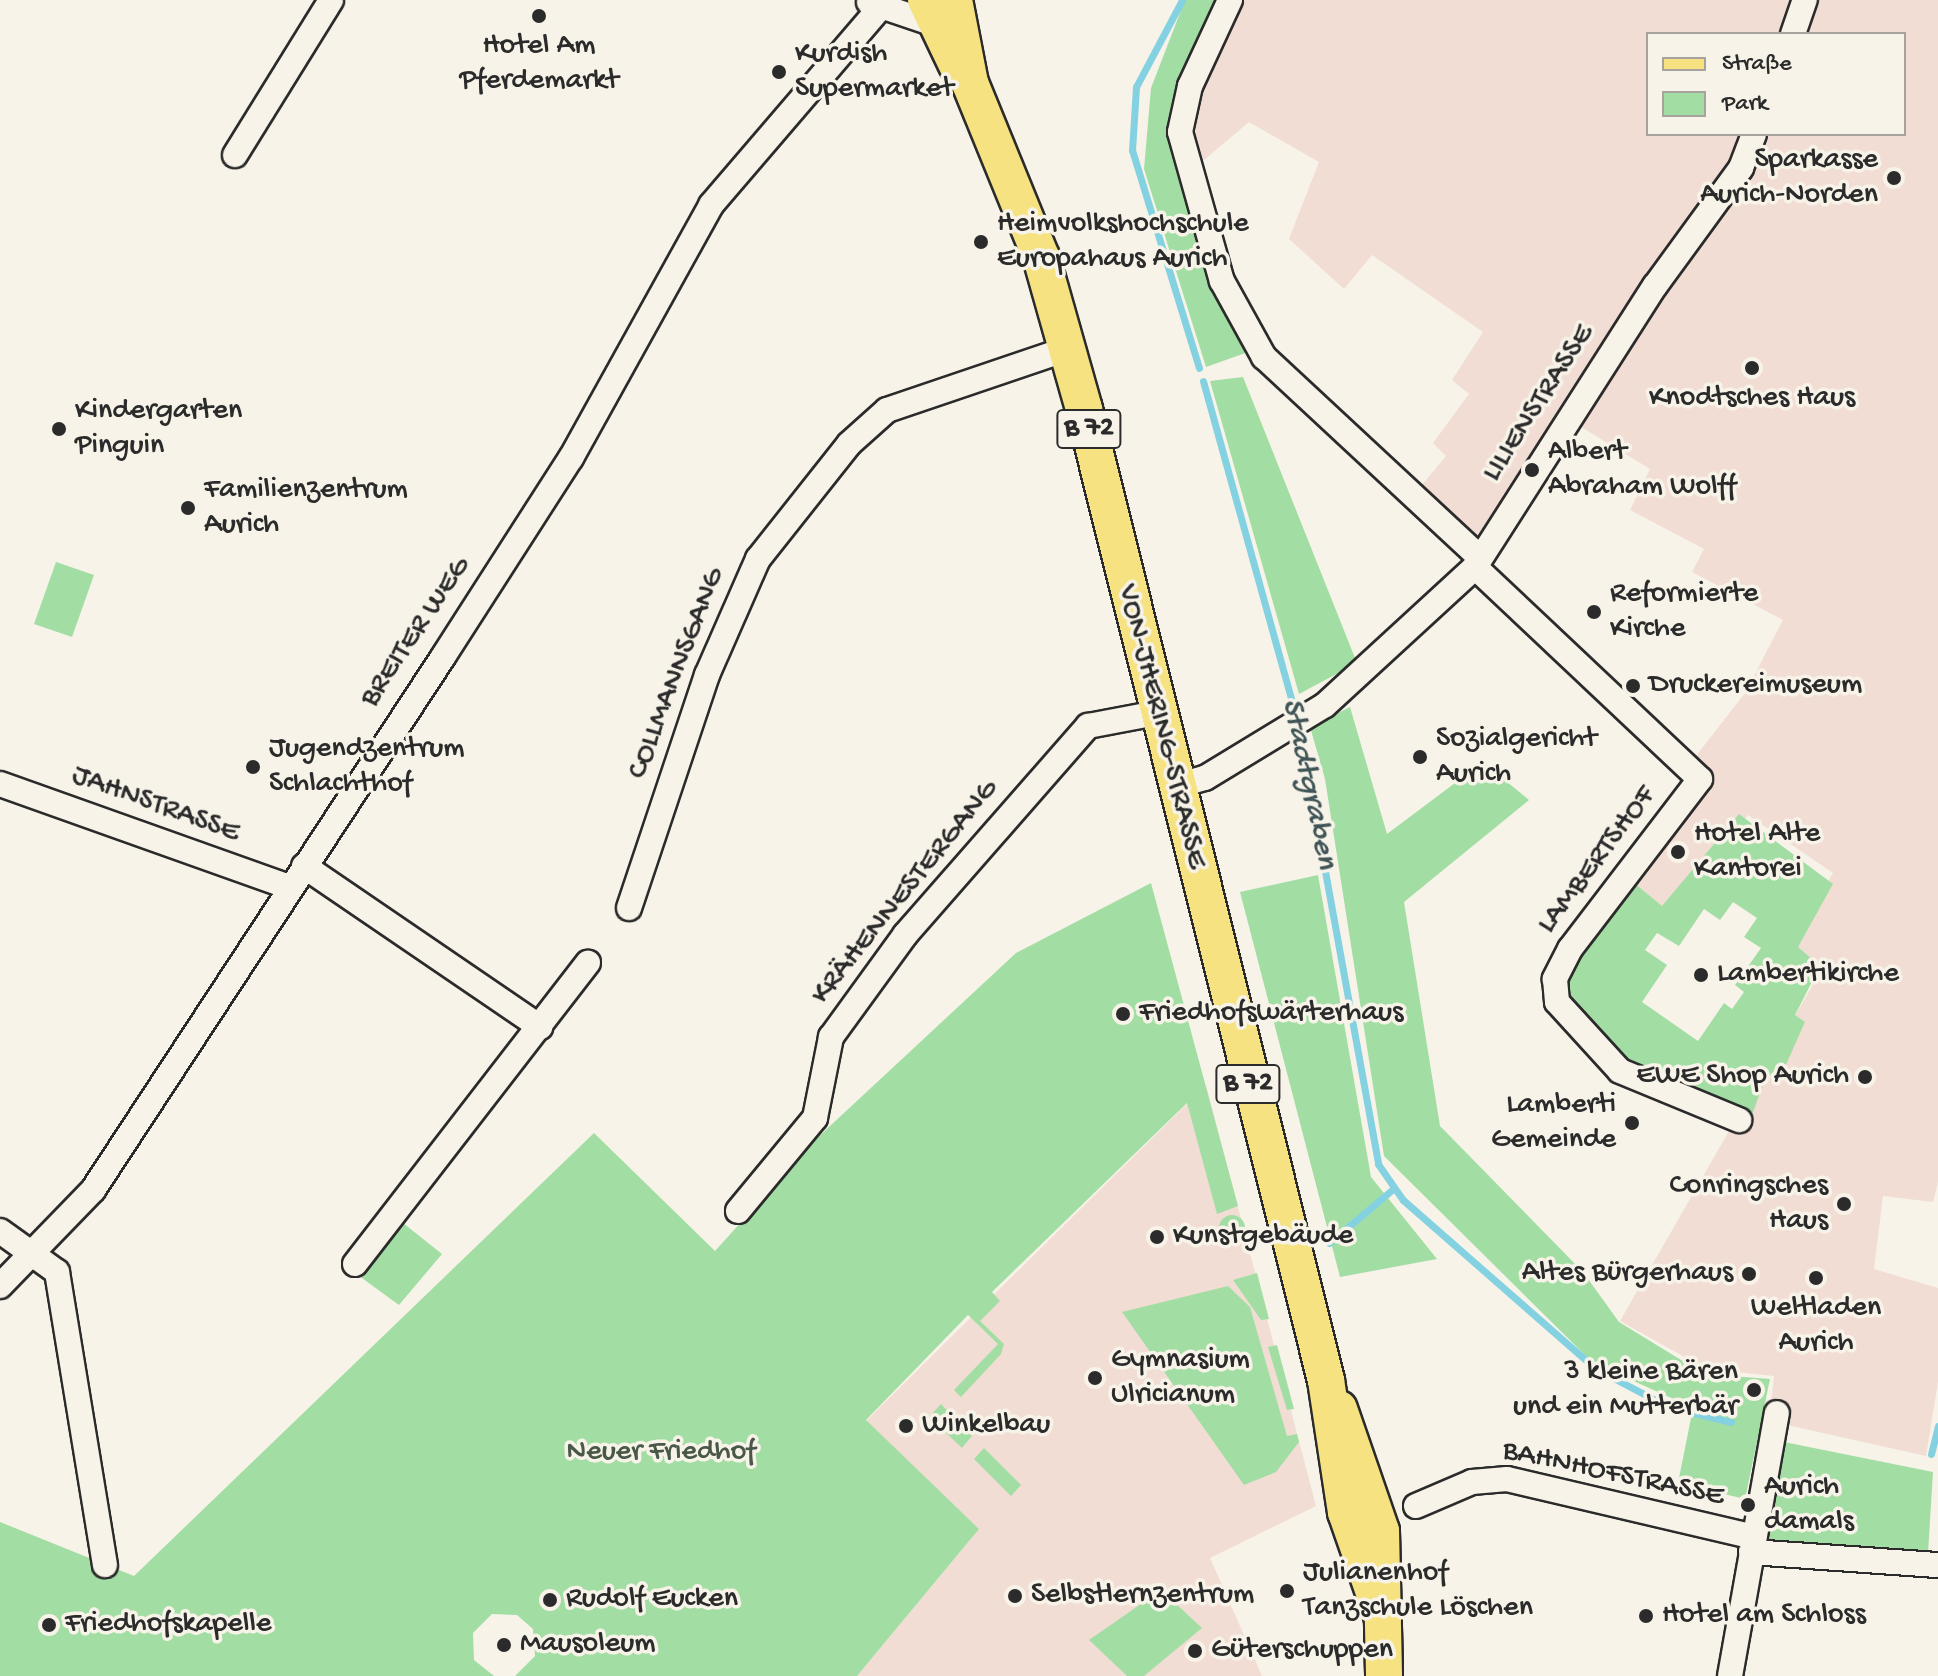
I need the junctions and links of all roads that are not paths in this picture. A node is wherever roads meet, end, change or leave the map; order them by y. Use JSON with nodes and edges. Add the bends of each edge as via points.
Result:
{"nodes":[{"id":1,"x":331,"y":0,"type":"edge"},
{"id":2,"x":1230,"y":0,"type":"edge"},
{"id":3,"x":1805,"y":0,"type":"edge"},
{"id":4,"x":878,"y":3,"type":"edge"},
{"id":5,"x":937,"y":8,"type":"edge"},
{"id":6,"x":1794,"y":32,"type":"edge"},
{"id":7,"x":1753,"y":136,"type":"edge"},
{"id":8,"x":235,"y":155,"type":"dead end"},
{"id":9,"x":1067,"y":349,"type":"junction"},
{"id":10,"x":1477,"y":562,"type":"junction"},
{"id":11,"x":1157,"y":713,"type":"junction"},
{"id":12,"x":0,"y":784,"type":"edge"},
{"id":13,"x":1173,"y":787,"type":"junction"},
{"id":14,"x":304,"y":866,"type":"junction"},
{"id":15,"x":289,"y":887,"type":"junction"},
{"id":16,"x":629,"y":908,"type":"dead end"},
{"id":17,"x":588,"y":962,"type":"dead end"},
{"id":18,"x":540,"y":1027,"type":"junction"},
{"id":19,"x":1739,"y":1120,"type":"dead end"},
{"id":20,"x":738,"y":1211,"type":"dead end"},
{"id":21,"x":0,"y":1231,"type":"edge"},
{"id":22,"x":34,"y":1256,"type":"junction"},
{"id":23,"x":355,"y":1264,"type":"dead end"},
{"id":24,"x":0,"y":1286,"type":"edge"},
{"id":25,"x":1777,"y":1413,"type":"dead end"},
{"id":26,"x":1416,"y":1506,"type":"dead end"},
{"id":27,"x":1752,"y":1545,"type":"junction"},
{"id":28,"x":105,"y":1565,"type":"dead end"},
{"id":29,"x":1938,"y":1565,"type":"edge"},
{"id":30,"x":1384,"y":1676,"type":"edge"},
{"id":31,"x":1730,"y":1676,"type":"edge"}],
"edges":[{"from":1,"to":8,"type":"street"},
{"from":2,"to":10,"type":"street","via":[[1190,86],[1180,132],[1222,281],[1264,357]]},
{"from":3,"to":6,"type":"street"},
{"from":4,"to":5,"type":"street","name":"BREITER WEG"},
{"from":4,"to":14,"type":"street","name":"BREITER WEG","via":[[711,205],[571,458]]},
{"from":5,"to":9,"type":"main road","name":"VON-JHERING-STRASSE","number":"B 72","via":[[1014,182]]},
{"from":7,"to":10,"type":"street","name":"LILIENSTRASSE","via":[[1741,168],[1655,286]]},
{"from":9,"to":11,"type":"main road","name":"VON-JHERING-STRASSE","number":"B 72"},
{"from":9,"to":16,"type":"street","name":"COLLMANNSGANG","via":[[887,410],[849,444],[758,559],[701,690]]},
{"from":10,"to":13,"type":"street","name":"LILIENSTRASSE","via":[[1325,705],[1205,778]]},
{"from":10,"to":19,"type":"street","name":"LAMBERTSHOF","via":[[1700,779],[1570,949],[1555,992],[1562,1011],[1620,1071]]},
{"from":11,"to":13,"type":"main road","name":"VON-JHERING-STRASSE","number":"B 72"},
{"from":11,"to":20,"type":"street","name":"KRÄHENNESTERGANG","via":[[1088,726],[905,935],[831,1037],[815,1118]]},
{"from":12,"to":15,"type":"street","name":"JAHNSTRASSE"},
{"from":13,"to":30,"type":"main road","name":"VON-JHERING-STRASSE","number":"B 72","via":[[1326,1380],[1363,1462],[1379,1521]]},
{"from":14,"to":15,"type":"street","name":"BREITER WEG"},
{"from":14,"to":18,"type":"street"},
{"from":15,"to":22,"type":"street","name":"BREITER WEG","via":[[93,1190]]},
{"from":17,"to":18,"type":"street"},
{"from":18,"to":23,"type":"street"},
{"from":21,"to":22,"type":"street"},
{"from":22,"to":24,"type":"street","name":"BREITER WEG"},
{"from":22,"to":28,"type":"street","via":[[57,1272]]},
{"from":25,"to":27,"type":"street"},
{"from":26,"to":27,"type":"street","name":"BAHNHOFSTRASSE","via":[[1472,1482],[1507,1479]]},
{"from":27,"to":29,"type":"street","name":"BAHNHOFSTRASSE"},
{"from":27,"to":31,"type":"street"}]}
